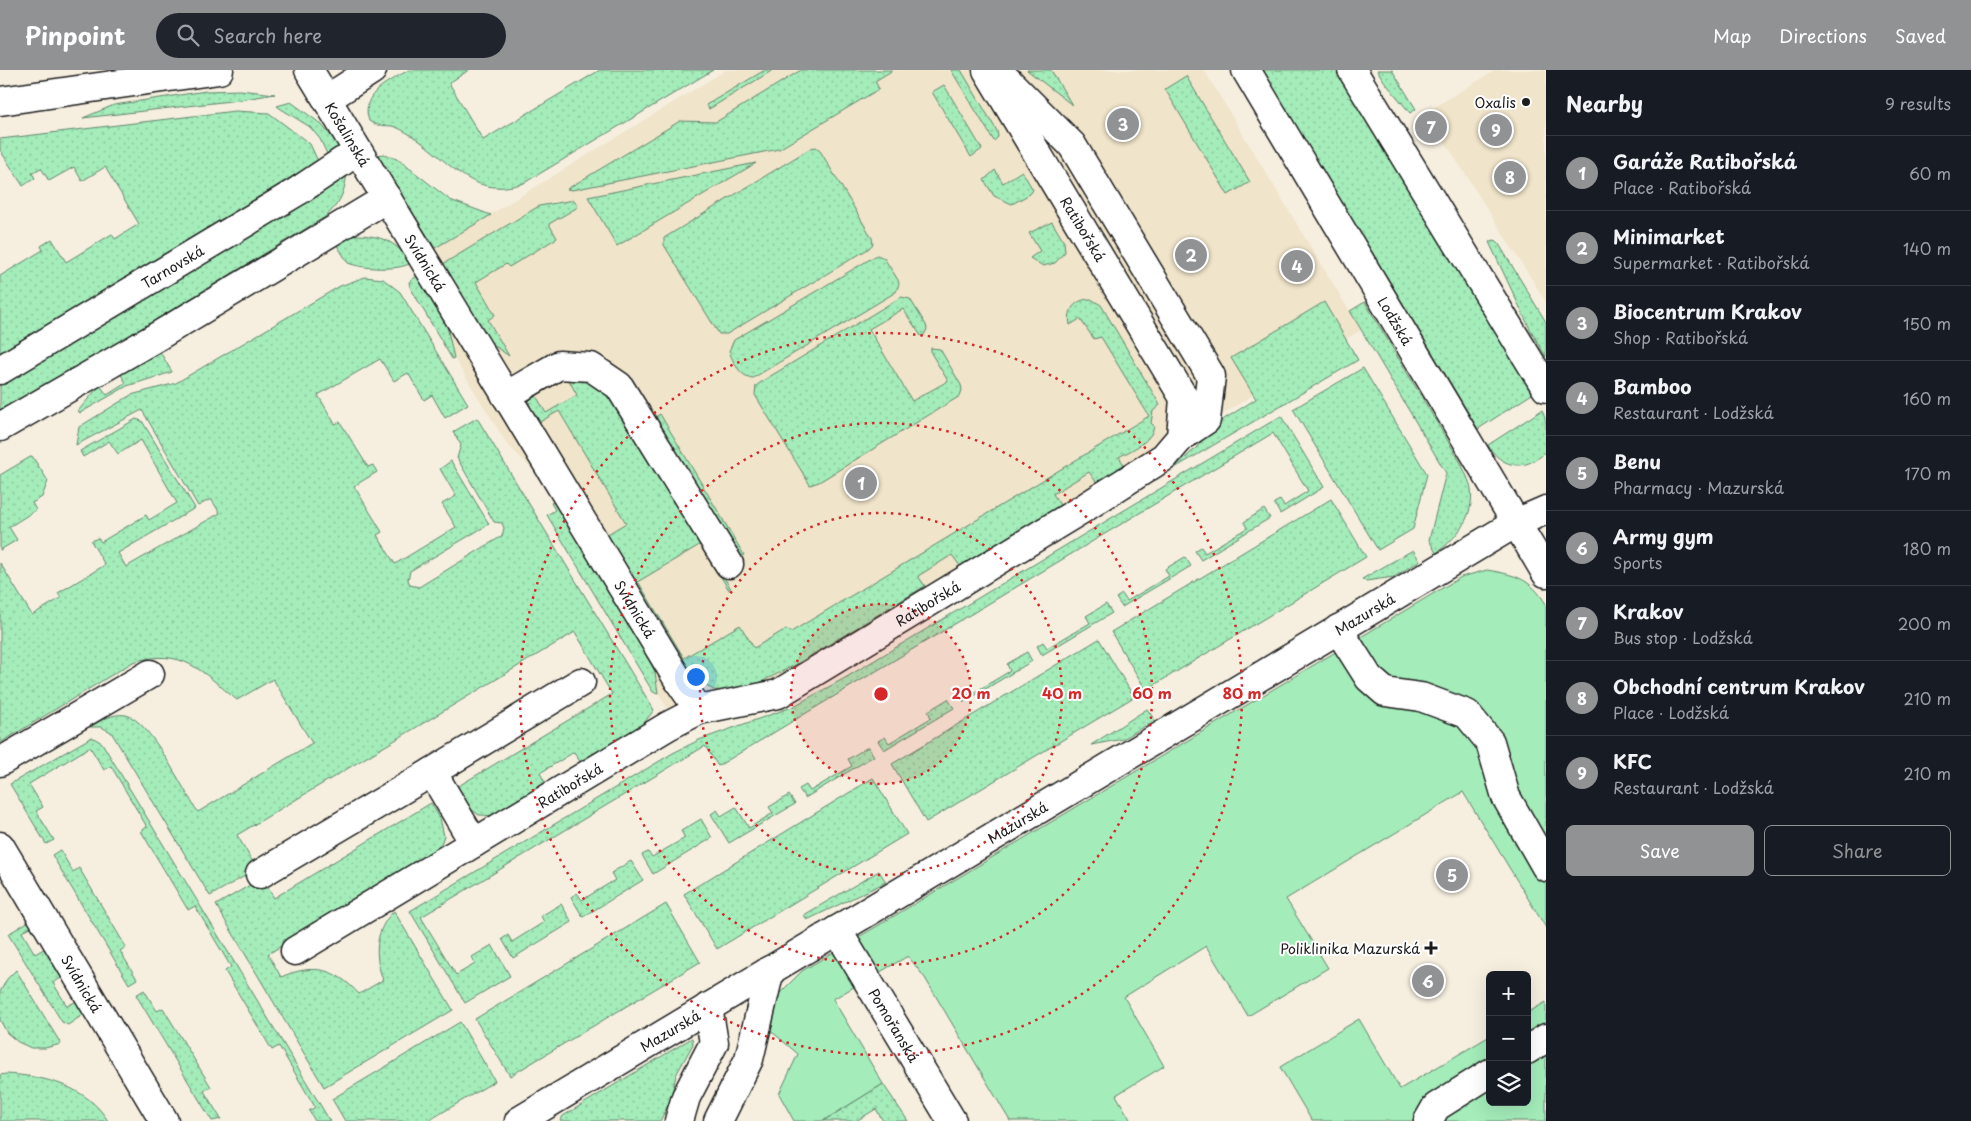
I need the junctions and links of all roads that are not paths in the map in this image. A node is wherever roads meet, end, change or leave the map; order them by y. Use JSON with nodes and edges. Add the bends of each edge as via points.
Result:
{"nodes":[{"id":1,"x":219,"y":70,"type":"edge"},
{"id":2,"x":309,"y":70,"type":"edge"},
{"id":3,"x":372,"y":70,"type":"edge"},
{"id":4,"x":987,"y":70,"type":"edge"},
{"id":5,"x":996,"y":70,"type":"edge"},
{"id":6,"x":1246,"y":70,"type":"edge"},
{"id":7,"x":1352,"y":70,"type":"edge"},
{"id":8,"x":327,"y":99,"type":"junction"},
{"id":9,"x":0,"y":101,"type":"edge"},
{"id":10,"x":343,"y":161,"type":"dead end"},
{"id":11,"x":387,"y":198,"type":"junction"},
{"id":12,"x":0,"y":370,"type":"edge"},
{"id":13,"x":1546,"y":388,"type":"edge"},
{"id":14,"x":506,"y":396,"type":"junction"},
{"id":15,"x":0,"y":427,"type":"edge"},
{"id":16,"x":1181,"y":437,"type":"junction"},
{"id":17,"x":1546,"y":490,"type":"edge"},
{"id":18,"x":1546,"y":510,"type":"edge"},
{"id":19,"x":1516,"y":523,"type":"junction"},
{"id":20,"x":729,"y":564,"type":"dead end"},
{"id":21,"x":1546,"y":573,"type":"edge"},
{"id":22,"x":1338,"y":629,"type":"junction"},
{"id":23,"x":150,"y":674,"type":"dead end"},
{"id":24,"x":581,"y":682,"type":"dead end"},
{"id":25,"x":699,"y":710,"type":"junction"},
{"id":26,"x":0,"y":762,"type":"edge"},
{"id":27,"x":432,"y":772,"type":"junction"},
{"id":28,"x":474,"y":843,"type":"junction"},
{"id":29,"x":0,"y":846,"type":"edge"},
{"id":30,"x":1546,"y":867,"type":"edge"},
{"id":31,"x":260,"y":874,"type":"dead end"},
{"id":32,"x":836,"y":930,"type":"junction"},
{"id":33,"x":295,"y":951,"type":"dead end"},
{"id":34,"x":770,"y":970,"type":"junction"},
{"id":35,"x":708,"y":1007,"type":"junction"},
{"id":36,"x":1546,"y":1038,"type":"edge"},
{"id":37,"x":1531,"y":1047,"type":"edge"},
{"id":38,"x":1486,"y":1076,"type":"edge"},
{"id":39,"x":164,"y":1121,"type":"edge"},
{"id":40,"x":519,"y":1121,"type":"edge"},
{"id":41,"x":679,"y":1121,"type":"edge"},
{"id":42,"x":718,"y":1121,"type":"edge"},
{"id":43,"x":952,"y":1121,"type":"edge"},
{"id":44,"x":1428,"y":1121,"type":"edge"}],
"edges":[{"from":1,"to":9,"type":"street"},
{"from":2,"to":8,"type":"street","name":"Košalinská"},
{"from":3,"to":8,"type":"street"},
{"from":4,"to":16,"type":"street","name":"Ratibořská","via":[[1184,398]]},
{"from":5,"to":16,"type":"street","via":[[1072,145],[1211,376],[1206,420]]},
{"from":6,"to":19,"type":"street","name":"Lodžská"},
{"from":7,"to":13,"type":"street"},
{"from":8,"to":11,"type":"street","name":"Košalinská"},
{"from":10,"to":12,"type":"street","name":"Tarnovská"},
{"from":11,"to":14,"type":"street","name":"Svídnická"},
{"from":11,"to":15,"type":"street","via":[[154,339]]},
{"from":14,"to":20,"type":"street","via":[[559,365],[591,367],[620,386]]},
{"from":14,"to":25,"type":"street","name":"Svídnická"},
{"from":16,"to":25,"type":"street","name":"Ratibořská","via":[[1164,457],[1092,503],[778,694]]},
{"from":17,"to":19,"type":"street"},
{"from":18,"to":19,"type":"street"},
{"from":19,"to":21,"type":"street","name":"Lodžská"},
{"from":19,"to":22,"type":"street","name":"Mazurská"},
{"from":22,"to":30,"type":"street","via":[[1369,678],[1386,692],[1421,697],[1467,714],[1490,742],[1506,797]]},
{"from":22,"to":32,"type":"street","name":"Mazurská"},
{"from":23,"to":26,"type":"street"},
{"from":24,"to":27,"type":"street"},
{"from":25,"to":28,"type":"street","name":"Ratibořská"},
{"from":27,"to":28,"type":"street"},
{"from":27,"to":31,"type":"street"},
{"from":28,"to":33,"type":"street","name":"Ratibořská"},
{"from":29,"to":39,"type":"street","name":"Svídnická"},
{"from":32,"to":34,"type":"street","name":"Mazurská"},
{"from":32,"to":43,"type":"street","name":"Pomořanská"},
{"from":34,"to":35,"type":"street","name":"Mazurská"},
{"from":34,"to":42,"type":"street","via":[[750,1059]]},
{"from":35,"to":40,"type":"street","name":"Mazurská"},
{"from":35,"to":41,"type":"street","via":[[714,1043],[686,1097]]},
{"from":36,"to":37,"type":"street"},
{"from":38,"to":44,"type":"street","via":[[1436,1107]]}]}
